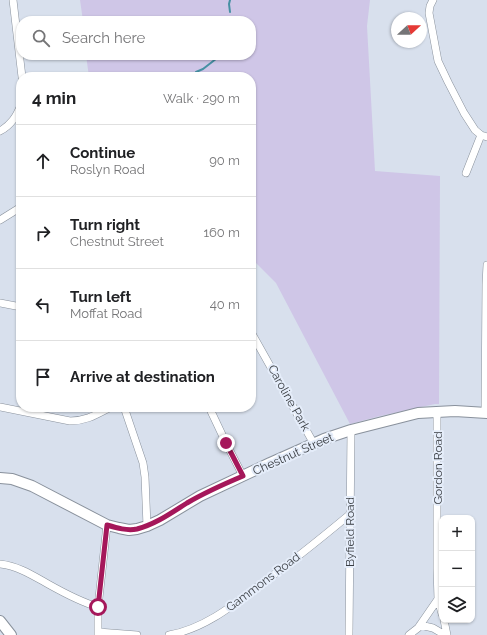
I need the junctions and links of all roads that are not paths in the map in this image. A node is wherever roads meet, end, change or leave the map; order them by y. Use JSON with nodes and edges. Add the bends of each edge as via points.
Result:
{"nodes":[{"id":1,"x":13,"y":0,"type":"edge"},
{"id":2,"x":433,"y":0,"type":"edge"},
{"id":3,"x":16,"y":26,"type":"edge"},
{"id":4,"x":20,"y":60,"type":"edge"},
{"id":5,"x":21,"y":72,"type":"edge"},
{"id":6,"x":16,"y":116,"type":"edge"},
{"id":7,"x":0,"y":131,"type":"edge"},
{"id":8,"x":484,"y":136,"type":"edge"},
{"id":9,"x":466,"y":173,"type":"dead end"},
{"id":10,"x":16,"y":210,"type":"edge"},
{"id":11,"x":0,"y":220,"type":"edge"},
{"id":12,"x":487,"y":265,"type":"edge"},
{"id":13,"x":0,"y":303,"type":"edge"},
{"id":14,"x":16,"y":306,"type":"edge"},
{"id":15,"x":256,"y":341,"type":"edge"},
{"id":16,"x":0,"y":407,"type":"edge"},
{"id":17,"x":16,"y":411,"type":"edge"},
{"id":18,"x":437,"y":411,"type":"junction"},
{"id":19,"x":22,"y":412,"type":"edge"},
{"id":20,"x":101,"y":412,"type":"edge"},
{"id":21,"x":126,"y":412,"type":"edge"},
{"id":22,"x":211,"y":412,"type":"edge"},
{"id":23,"x":486,"y":413,"type":"edge"},
{"id":24,"x":351,"y":430,"type":"junction"},
{"id":25,"x":314,"y":444,"type":"junction"},
{"id":26,"x":243,"y":476,"type":"junction"},
{"id":27,"x":0,"y":478,"type":"edge"},
{"id":28,"x":350,"y":516,"type":"junction"},
{"id":29,"x":107,"y":525,"type":"junction"},
{"id":30,"x":147,"y":526,"type":"junction"},
{"id":31,"x":0,"y":564,"type":"edge"},
{"id":32,"x":438,"y":599,"type":"junction"},
{"id":33,"x":439,"y":603,"type":"edge"},
{"id":34,"x":98,"y":607,"type":"junction"},
{"id":35,"x":0,"y":621,"type":"edge"},
{"id":36,"x":444,"y":623,"type":"edge"},
{"id":37,"x":420,"y":625,"type":"junction"},
{"id":38,"x":98,"y":634,"type":"edge"},
{"id":39,"x":10,"y":635,"type":"edge"},
{"id":40,"x":137,"y":635,"type":"edge"},
{"id":41,"x":169,"y":635,"type":"edge"},
{"id":42,"x":349,"y":635,"type":"edge"},
{"id":43,"x":409,"y":635,"type":"edge"},
{"id":44,"x":446,"y":635,"type":"edge"}],
"edges":[{"from":1,"to":3,"type":"street"},
{"from":2,"to":8,"type":"street","via":[[429,14],[438,61],[464,113],[475,130]]},
{"from":4,"to":5,"type":"street"},
{"from":6,"to":7,"type":"street","via":[[13,122]]},
{"from":8,"to":9,"type":"street"},
{"from":10,"to":11,"type":"street"},
{"from":12,"to":23,"type":"street"},
{"from":13,"to":14,"type":"street"},
{"from":15,"to":25,"type":"street","name":"Caroline Park"},
{"from":16,"to":17,"type":"street"},
{"from":18,"to":23,"type":"main road","name":"Chestnut Street"},
{"from":18,"to":24,"type":"main road","name":"Chestnut Street","via":[[418,413]]},
{"from":18,"to":32,"type":"street","name":"Gordon Road"},
{"from":19,"to":20,"type":"street","via":[[75,421]]},
{"from":21,"to":30,"type":"street","via":[[143,463]]},
{"from":22,"to":26,"type":"street"},
{"from":24,"to":25,"type":"main road","name":"Chestnut Street"},
{"from":24,"to":28,"type":"street","name":"Byfield Road"},
{"from":25,"to":26,"type":"main road","name":"Chestnut Street"},
{"from":26,"to":30,"type":"main road","name":"Chestnut Street","via":[[200,496]]},
{"from":27,"to":29,"type":"main road","name":"Chestnut Street","via":[[32,486]]},
{"from":28,"to":41,"type":"street","name":"Gammons Road","via":[[236,603],[193,628]]},
{"from":28,"to":42,"type":"street","name":"Byfield Road"},
{"from":29,"to":30,"type":"main road","name":"Chestnut Street","via":[[129,530]]},
{"from":29,"to":34,"type":"street"},
{"from":31,"to":34,"type":"street","via":[[21,569]]},
{"from":32,"to":33,"type":"street","name":"Gordon Road"},
{"from":32,"to":37,"type":"street"},
{"from":34,"to":38,"type":"street"},
{"from":35,"to":39,"type":"main road"},
{"from":36,"to":44,"type":"street"},
{"from":37,"to":43,"type":"street"},
{"from":37,"to":44,"type":"street"},
{"from":38,"to":40,"type":"street"}]}
